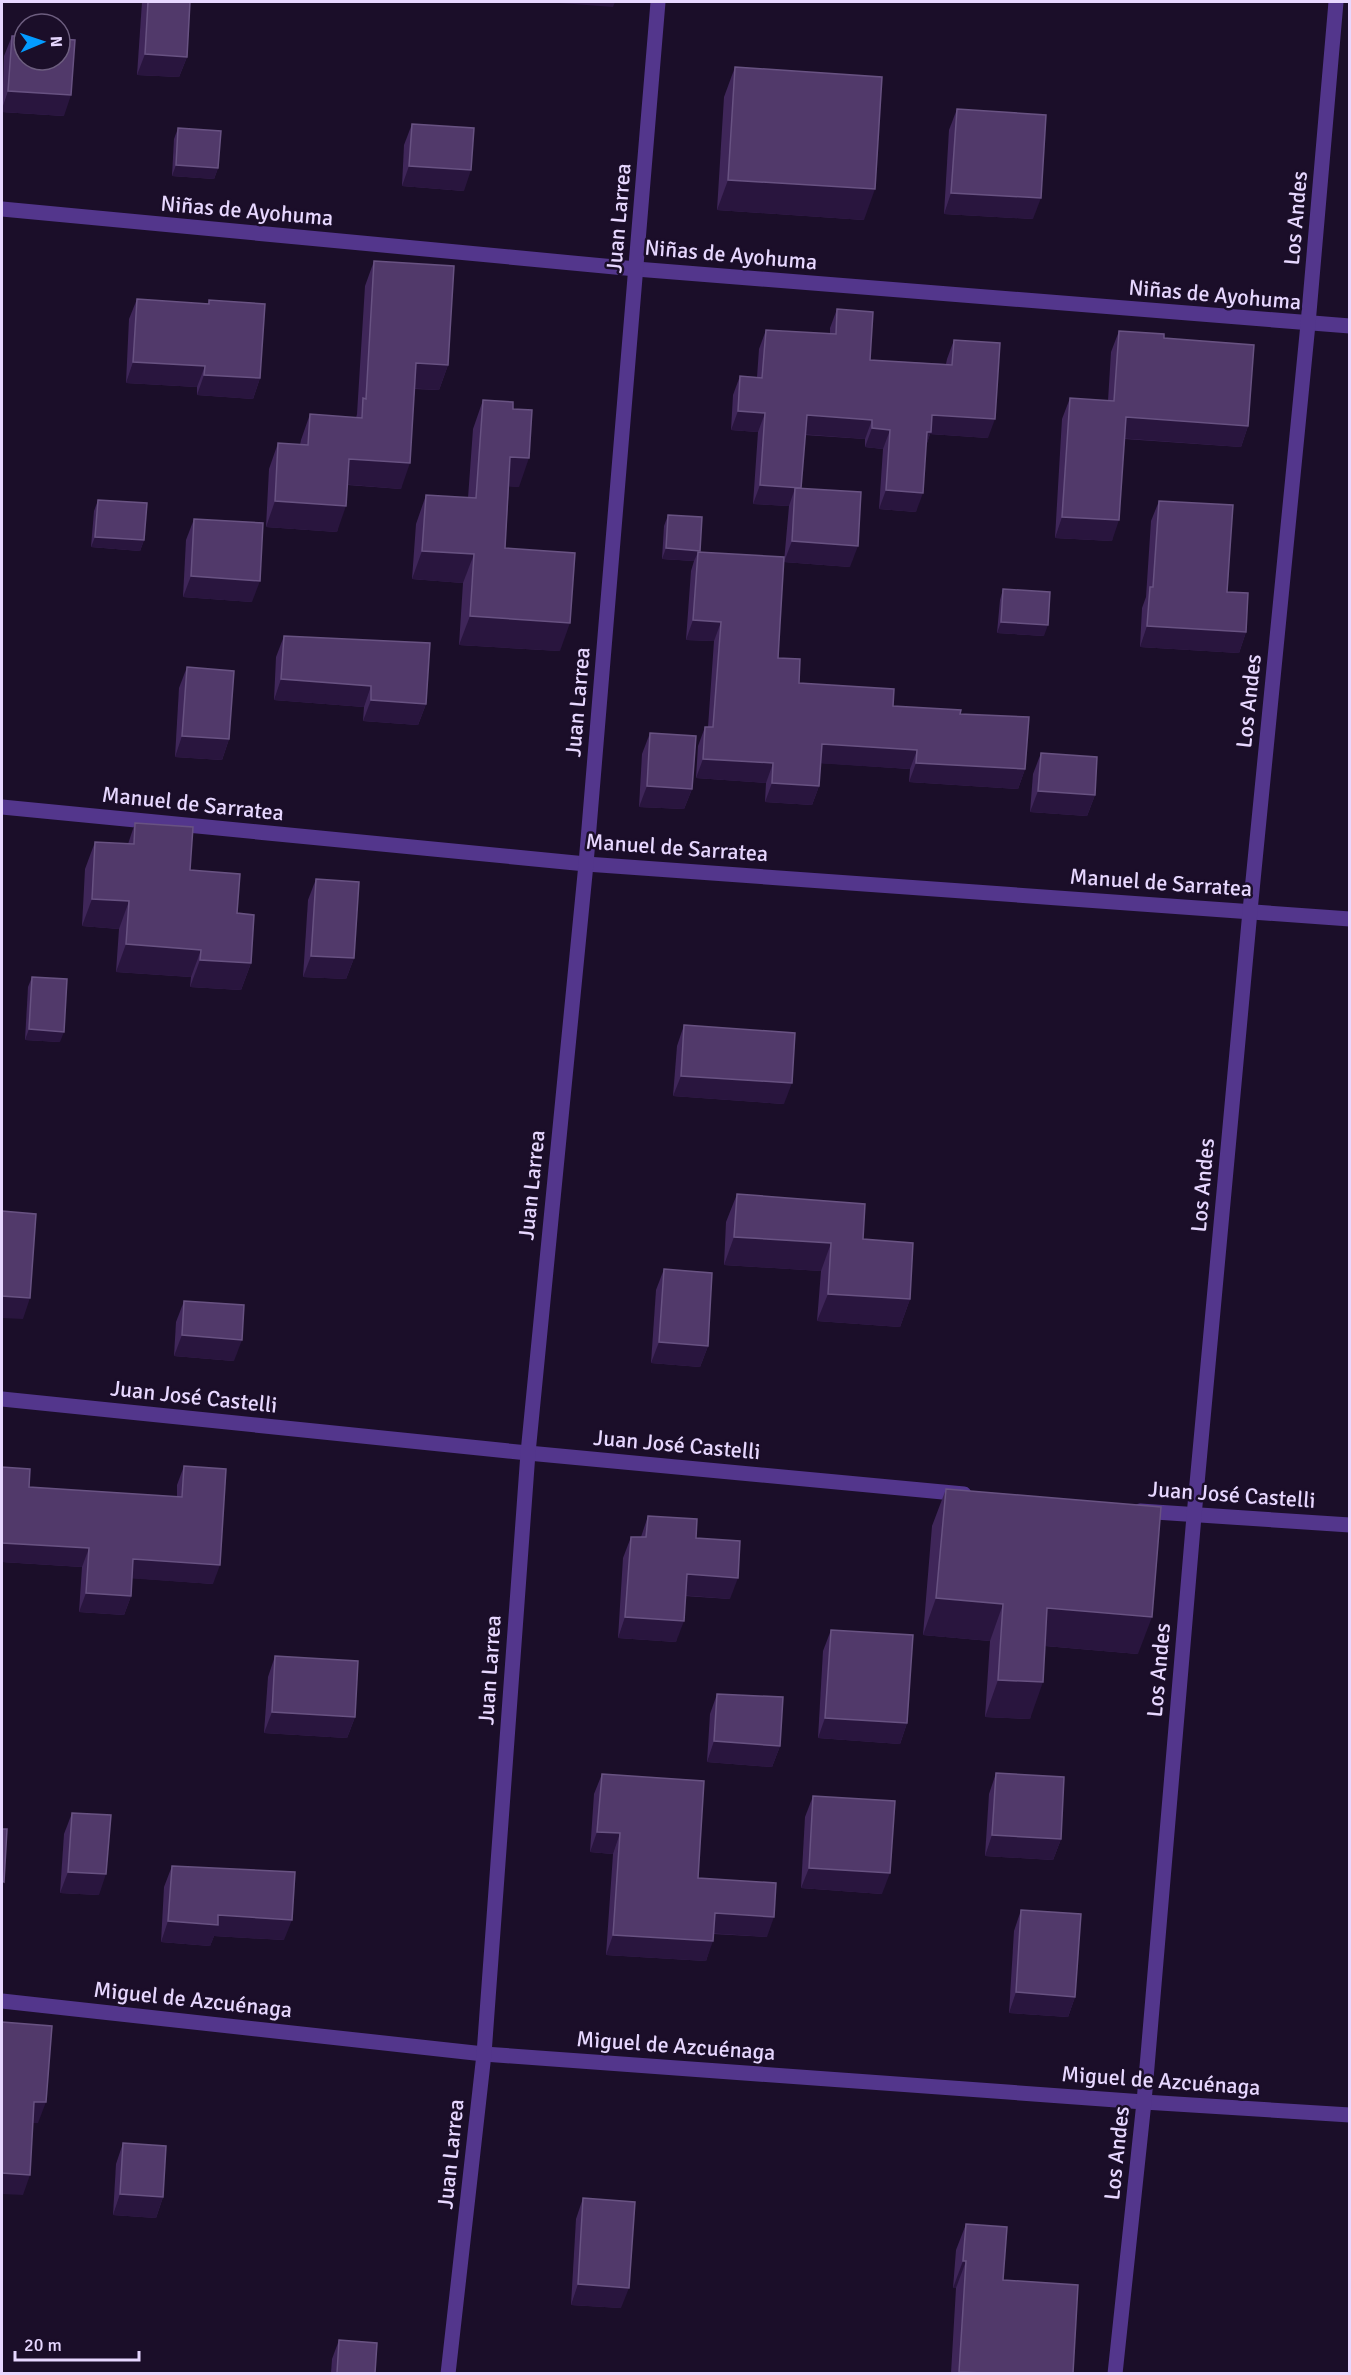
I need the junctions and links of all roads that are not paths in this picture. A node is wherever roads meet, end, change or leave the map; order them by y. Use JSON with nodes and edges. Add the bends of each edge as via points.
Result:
{"nodes":[{"id":1,"x":658,"y":2,"type":"edge"},
{"id":2,"x":1336,"y":2,"type":"edge"},
{"id":3,"x":2,"y":209,"type":"edge"},
{"id":4,"x":636,"y":269,"type":"junction"},
{"id":5,"x":1308,"y":324,"type":"junction"},
{"id":6,"x":1350,"y":326,"type":"edge"},
{"id":7,"x":2,"y":807,"type":"edge"},
{"id":8,"x":586,"y":864,"type":"junction"},
{"id":9,"x":1250,"y":911,"type":"junction"},
{"id":10,"x":1350,"y":919,"type":"edge"},
{"id":11,"x":2,"y":1399,"type":"edge"},
{"id":12,"x":528,"y":1453,"type":"junction"},
{"id":13,"x":980,"y":1496,"type":"edge"},
{"id":14,"x":1123,"y":1509,"type":"edge"},
{"id":15,"x":1194,"y":1516,"type":"junction"},
{"id":16,"x":1350,"y":1525,"type":"edge"},
{"id":17,"x":2,"y":2001,"type":"edge"},
{"id":18,"x":484,"y":2054,"type":"junction"},
{"id":19,"x":1144,"y":2102,"type":"junction"},
{"id":20,"x":1350,"y":2115,"type":"edge"},
{"id":21,"x":448,"y":2373,"type":"edge"},
{"id":22,"x":1115,"y":2373,"type":"edge"}],
"edges":[{"from":1,"to":4,"type":"street","name":"Juan Larrea"},
{"from":2,"to":5,"type":"street","name":"Los Andes"},
{"from":3,"to":4,"type":"street","name":"Niñas de Ayohuma"},
{"from":4,"to":5,"type":"street","name":"Niñas de Ayohuma"},
{"from":4,"to":8,"type":"street","name":"Juan Larrea"},
{"from":5,"to":6,"type":"street","name":"Niñas de Ayohuma"},
{"from":5,"to":9,"type":"street","name":"Los Andes"},
{"from":7,"to":8,"type":"street","name":"Manuel de Sarratea"},
{"from":8,"to":9,"type":"street","name":"Manuel de Sarratea"},
{"from":8,"to":12,"type":"street","name":"Juan Larrea"},
{"from":9,"to":10,"type":"street","name":"Manuel de Sarratea"},
{"from":9,"to":15,"type":"street","name":"Los Andes"},
{"from":11,"to":12,"type":"street","name":"Juan José Castelli"},
{"from":12,"to":13,"type":"street","name":"Juan José Castelli"},
{"from":12,"to":18,"type":"street","name":"Juan Larrea"},
{"from":14,"to":15,"type":"street","name":"Juan José Castelli"},
{"from":15,"to":16,"type":"street","name":"Juan José Castelli"},
{"from":15,"to":19,"type":"street","name":"Los Andes"},
{"from":17,"to":18,"type":"street","name":"Miguel de Azcuénaga"},
{"from":18,"to":19,"type":"street","name":"Miguel de Azcuénaga"},
{"from":18,"to":21,"type":"street","name":"Juan Larrea"},
{"from":19,"to":20,"type":"street","name":"Miguel de Azcuénaga"},
{"from":19,"to":22,"type":"street","name":"Los Andes"}]}
